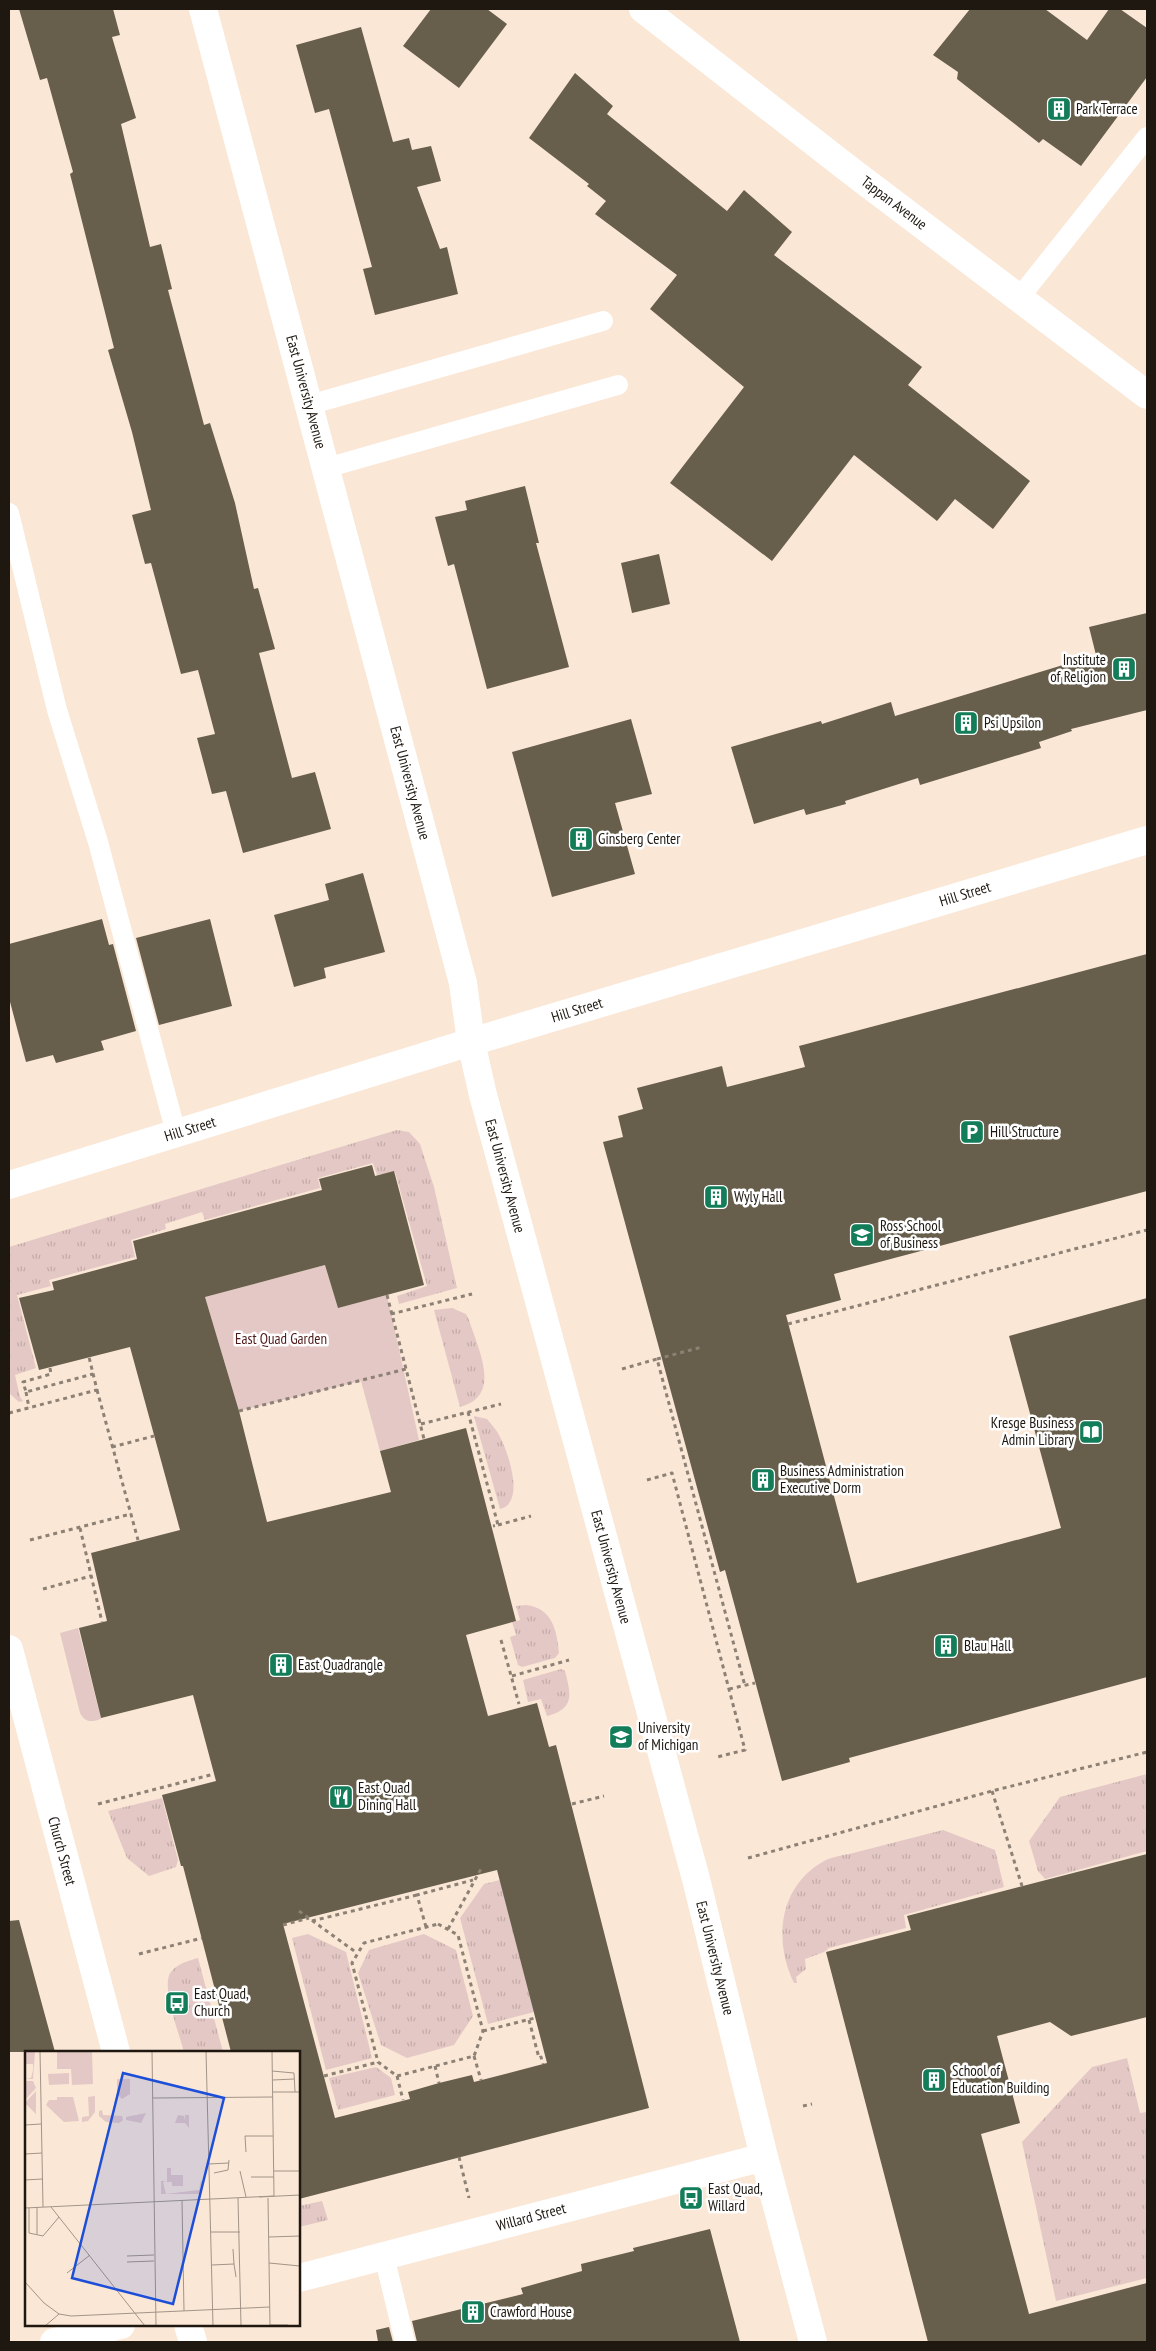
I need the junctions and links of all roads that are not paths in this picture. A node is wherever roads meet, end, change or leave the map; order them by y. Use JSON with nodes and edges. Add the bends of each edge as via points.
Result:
{"nodes":[{"id":1,"x":203,"y":9,"type":"edge"},
{"id":2,"x":643,"y":9,"type":"edge"},
{"id":3,"x":1147,"y":138,"type":"edge"},
{"id":4,"x":1019,"y":298,"type":"junction"},
{"id":5,"x":603,"y":321,"type":"dead end"},
{"id":6,"x":618,"y":385,"type":"dead end"},
{"id":7,"x":1147,"y":395,"type":"edge"},
{"id":8,"x":309,"y":405,"type":"junction"},
{"id":9,"x":326,"y":468,"type":"junction"},
{"id":10,"x":9,"y":514,"type":"edge"},
{"id":11,"x":1147,"y":840,"type":"edge"},
{"id":12,"x":471,"y":1042,"type":"junction"},
{"id":13,"x":176,"y":1133,"type":"junction"},
{"id":14,"x":9,"y":1185,"type":"edge"},
{"id":15,"x":9,"y":1649,"type":"edge"},
{"id":16,"x":116,"y":2051,"type":"edge"},
{"id":17,"x":764,"y":2156,"type":"junction"},
{"id":18,"x":384,"y":2256,"type":"junction"},
{"id":19,"x":300,"y":2278,"type":"edge"},
{"id":20,"x":117,"y":2326,"type":"edge"},
{"id":21,"x":188,"y":2326,"type":"edge"},
{"id":22,"x":54,"y":2342,"type":"edge"},
{"id":23,"x":192,"y":2342,"type":"edge"},
{"id":24,"x":406,"y":2342,"type":"edge"},
{"id":25,"x":814,"y":2342,"type":"edge"}],
"edges":[{"from":1,"to":8,"type":"street","name":"East University Avenue"},
{"from":2,"to":4,"type":"street","name":"Tappan Avenue"},
{"from":3,"to":4,"type":"lane"},
{"from":4,"to":7,"type":"street","name":"Tappan Avenue"},
{"from":5,"to":8,"type":"lane"},
{"from":6,"to":9,"type":"lane"},
{"from":8,"to":9,"type":"street","name":"East University Avenue"},
{"from":9,"to":12,"type":"street","name":"East University Avenue","via":[[463,983]]},
{"from":10,"to":13,"type":"lane","via":[[57,710],[98,842]]},
{"from":11,"to":12,"type":"street","name":"Hill Street"},
{"from":12,"to":13,"type":"street","name":"Hill Street"},
{"from":12,"to":17,"type":"street","name":"East University Avenue","via":[[696,1879]]},
{"from":13,"to":14,"type":"street","name":"Hill Street"},
{"from":15,"to":16,"type":"street","name":"Church Street"},
{"from":17,"to":18,"type":"street","name":"Willard Street"},
{"from":17,"to":25,"type":"street","name":"East University Avenue"},
{"from":18,"to":19,"type":"street","name":"Willard Street"},
{"from":18,"to":24,"type":"lane"},
{"from":20,"to":22,"type":"street"},
{"from":21,"to":23,"type":"street"}]}
